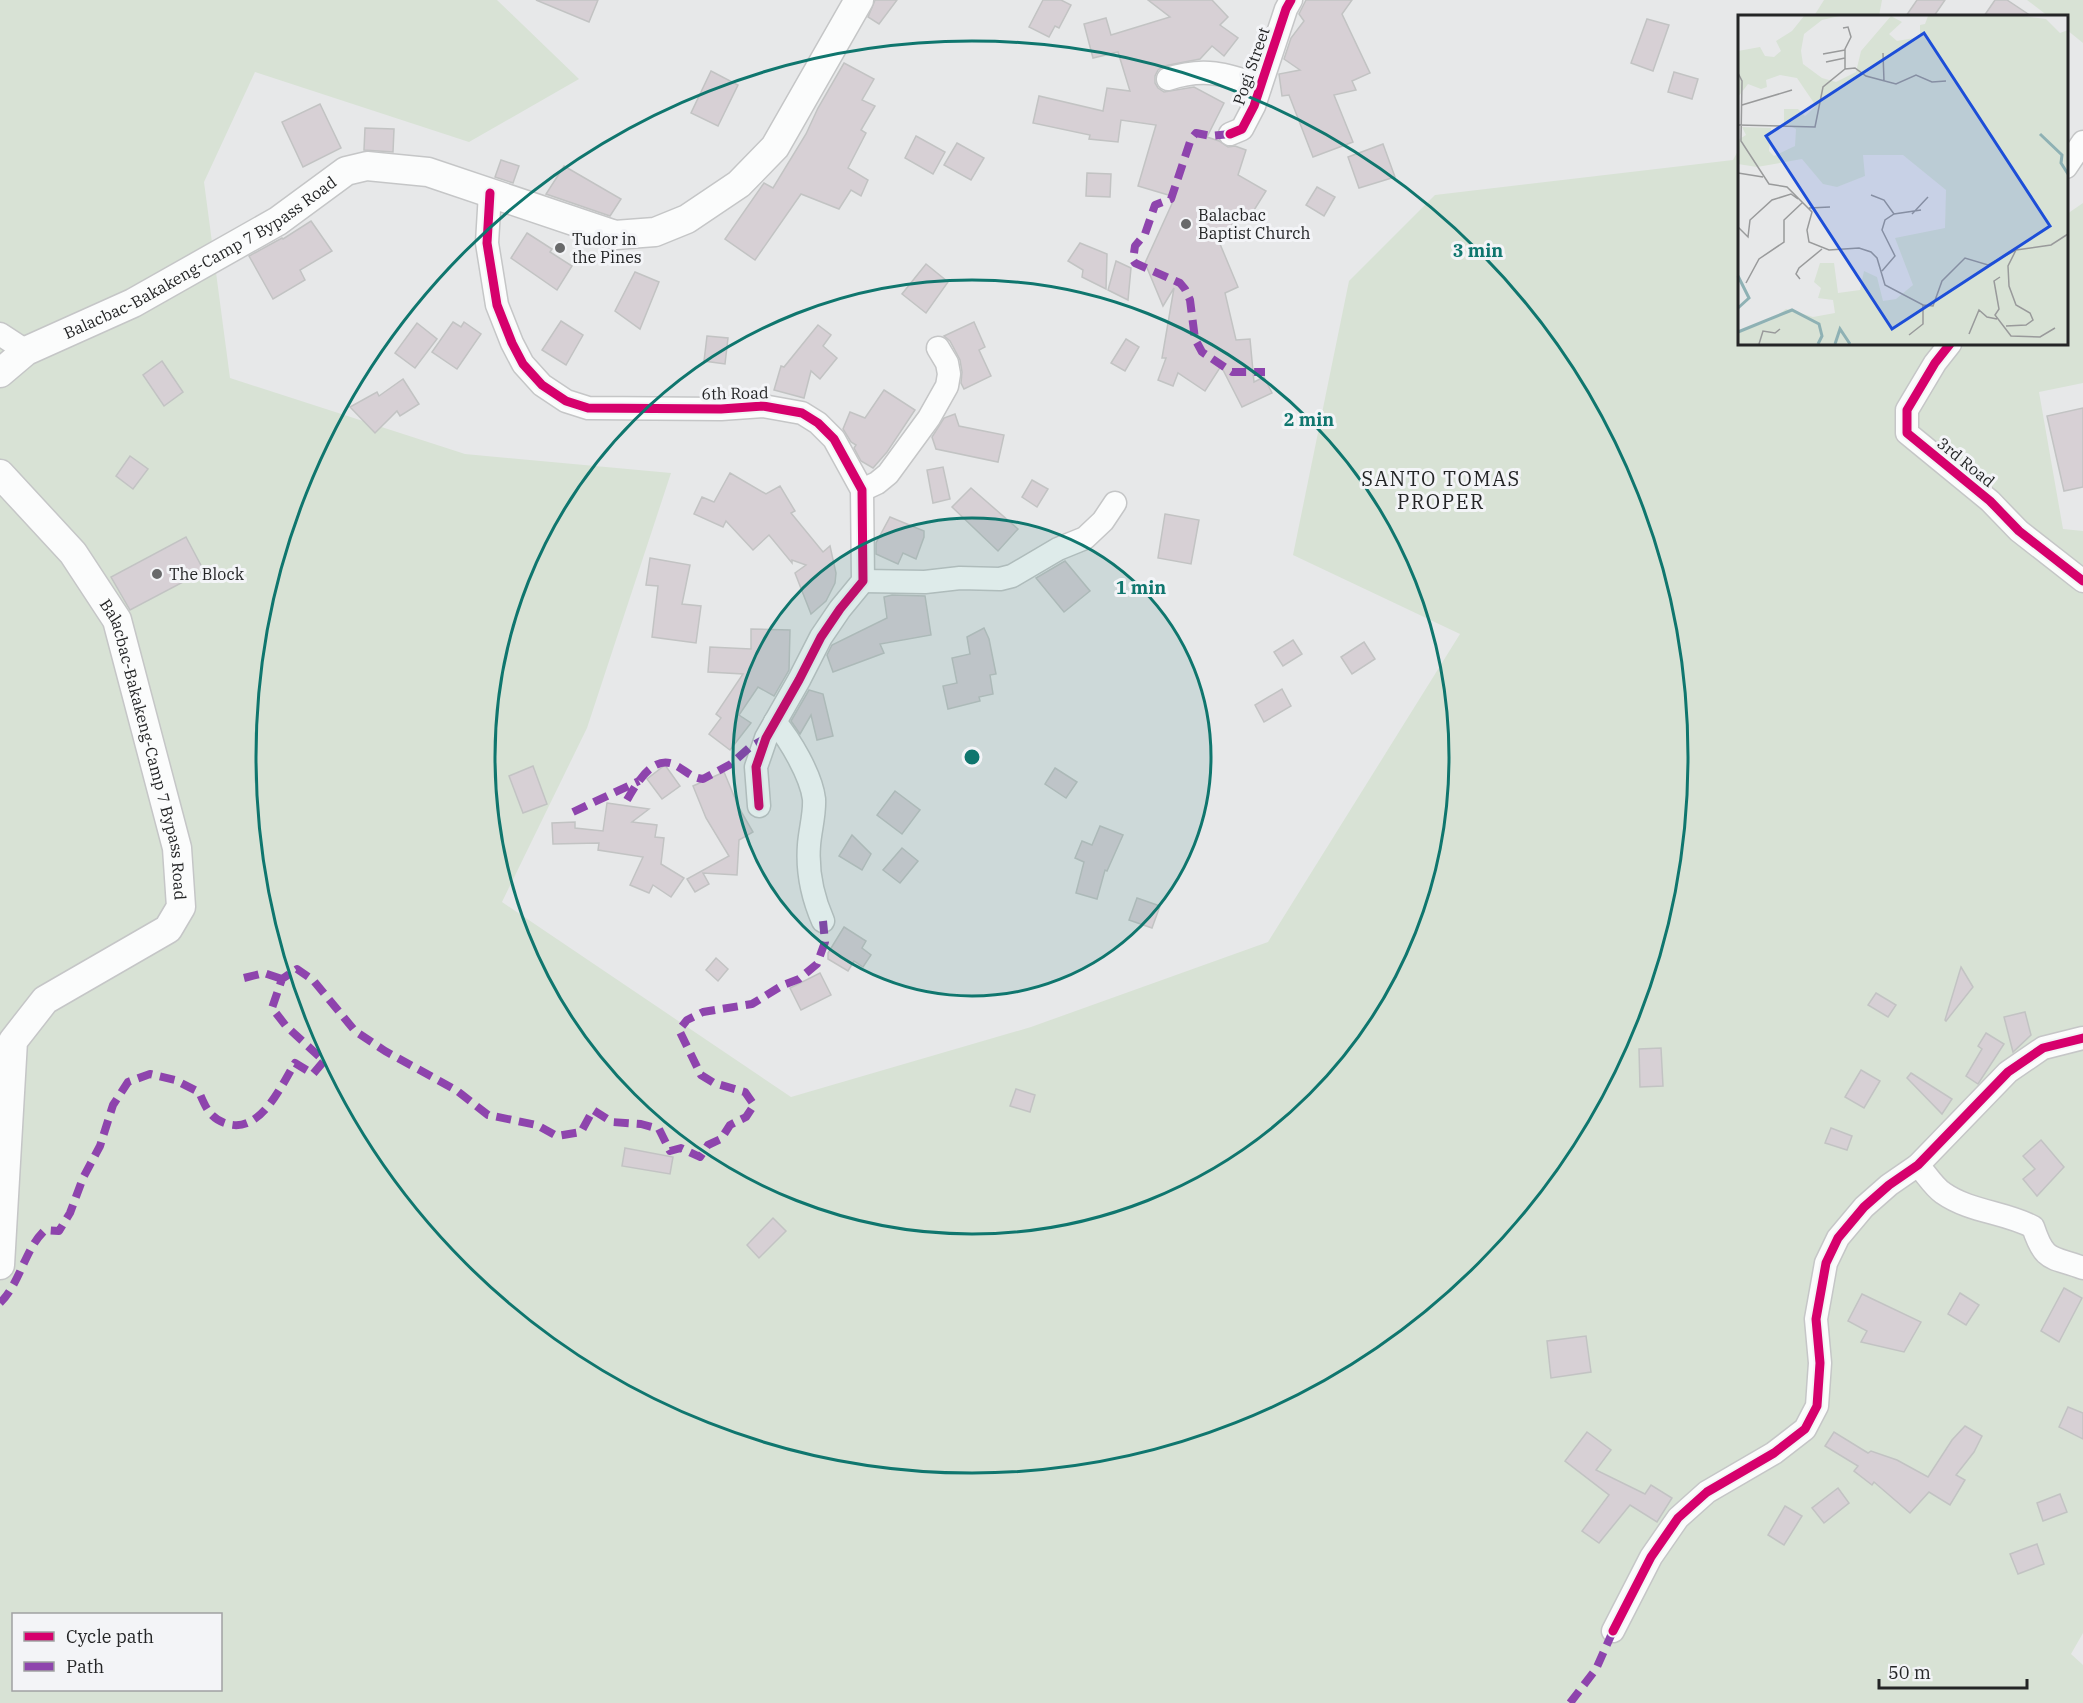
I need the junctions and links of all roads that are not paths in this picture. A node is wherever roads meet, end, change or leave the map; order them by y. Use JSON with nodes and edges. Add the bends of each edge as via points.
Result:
{"nodes":[{"id":1,"x":859,"y":0,"type":"edge"},
{"id":2,"x":1291,"y":0,"type":"edge"},
{"id":3,"x":1168,"y":79,"type":"dead end"},
{"id":4,"x":1260,"y":86,"type":"junction"},
{"id":5,"x":1230,"y":134,"type":"dead end"},
{"id":6,"x":2083,"y":142,"type":"edge"},
{"id":7,"x":2068,"y":165,"type":"edge"},
{"id":8,"x":490,"y":193,"type":"junction"},
{"id":9,"x":0,"y":334,"type":"edge"},
{"id":10,"x":1949,"y":345,"type":"edge"},
{"id":11,"x":938,"y":348,"type":"dead end"},
{"id":12,"x":26,"y":351,"type":"junction"},
{"id":13,"x":0,"y":373,"type":"edge"},
{"id":14,"x":0,"y":474,"type":"edge"},
{"id":15,"x":862,"y":490,"type":"junction"},
{"id":16,"x":1115,"y":503,"type":"dead end"},
{"id":17,"x":864,"y":581,"type":"junction"},
{"id":18,"x":2083,"y":581,"type":"edge"},
{"id":19,"x":775,"y":722,"type":"junction"},
{"id":20,"x":759,"y":806,"type":"dead end"},
{"id":21,"x":822,"y":921,"type":"dead end"},
{"id":22,"x":2083,"y":1038,"type":"edge"},
{"id":23,"x":1918,"y":1165,"type":"junction"},
{"id":24,"x":0,"y":1264,"type":"edge"},
{"id":25,"x":2083,"y":1268,"type":"edge"},
{"id":26,"x":1613,"y":1631,"type":"dead end"}],
"edges":[{"from":1,"to":8,"type":"main road","name":"Balacbac-Bakakeng-Camp 7 Bypass Road","via":[[775,147],[739,184],[687,219],[655,232],[615,235]]},
{"from":2,"to":4,"type":"street","name":"Pogi Street"},
{"from":3,"to":4,"type":"street","via":[[1209,71]]},
{"from":4,"to":5,"type":"street","name":"Pogi Street","via":[[1247,122]]},
{"from":6,"to":7,"type":"street"},
{"from":8,"to":12,"type":"main road","name":"Balacbac-Bakakeng-Camp 7 Bypass Road","via":[[428,172],[367,166],[346,171],[278,221],[133,303]]},
{"from":8,"to":15,"type":"street","name":"6th Road","via":[[487,243],[497,305],[523,364],[542,385],[566,401],[588,408],[763,406],[802,413],[834,439]]},
{"from":9,"to":12,"type":"street"},
{"from":10,"to":18,"type":"street","name":"3rd Road","via":[[1907,410],[1907,433]]},
{"from":11,"to":15,"type":"street","via":[[949,374],[940,401],[895,465],[877,483]]},
{"from":12,"to":13,"type":"main road","name":"Balacbac-Bakakeng-Camp 7 Bypass Road"},
{"from":14,"to":24,"type":"main road","name":"Balacbac-Bakakeng-Camp 7 Bypass Road","via":[[73,553],[117,620],[177,848],[181,907],[168,929],[45,1000],[12,1041]]},
{"from":15,"to":17,"type":"street","name":"6th Road"},
{"from":16,"to":17,"type":"street","via":[[1085,538],[1012,576],[926,582]]},
{"from":17,"to":19,"type":"street","via":[[821,638]]},
{"from":19,"to":20,"type":"street","via":[[756,767]]},
{"from":19,"to":21,"type":"street","via":[[810,782],[814,800],[809,848],[813,897]]},
{"from":22,"to":23,"type":"street","via":[[2043,1048],[2008,1072]]},
{"from":23,"to":25,"type":"street","via":[[1942,1193],[1979,1210],[2018,1219],[2033,1227],[2040,1246],[2052,1258]]},
{"from":23,"to":26,"type":"street","via":[[1864,1207],[1838,1238],[1827,1263],[1816,1319],[1820,1363],[1817,1406],[1806,1429],[1774,1453],[1707,1492],[1678,1518],[1651,1557]]}]}
